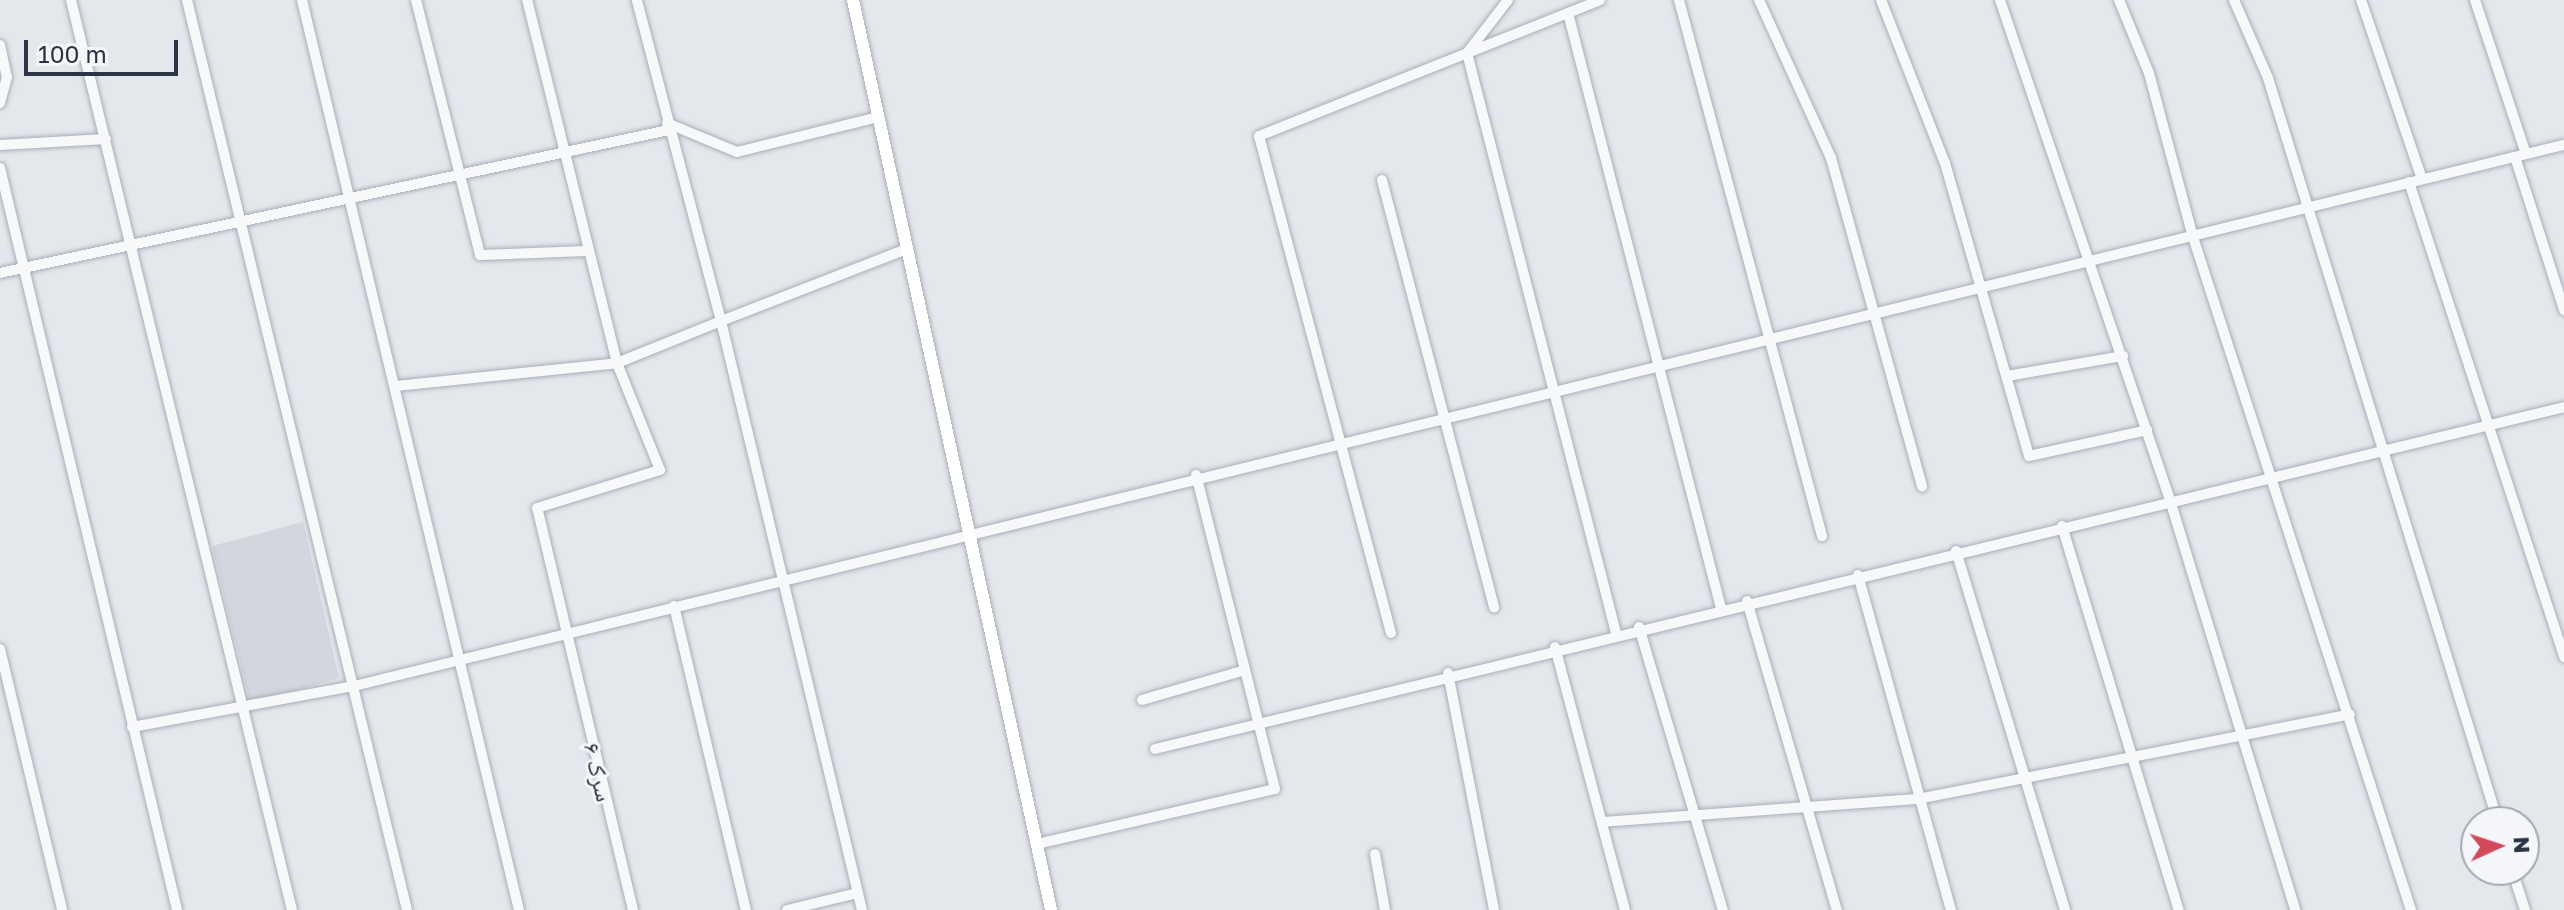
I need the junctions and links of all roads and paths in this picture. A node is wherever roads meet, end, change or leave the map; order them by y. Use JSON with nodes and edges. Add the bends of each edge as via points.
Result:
{"nodes":[{"id":1,"x":71,"y":0,"type":"edge"},
{"id":2,"x":187,"y":0,"type":"edge"},
{"id":3,"x":302,"y":0,"type":"edge"},
{"id":4,"x":416,"y":0,"type":"edge"},
{"id":5,"x":527,"y":0,"type":"edge"},
{"id":6,"x":637,"y":0,"type":"edge"},
{"id":7,"x":853,"y":0,"type":"edge"},
{"id":8,"x":1508,"y":0,"type":"edge"},
{"id":9,"x":1600,"y":0,"type":"edge"},
{"id":10,"x":1679,"y":0,"type":"edge"},
{"id":11,"x":1759,"y":0,"type":"edge"},
{"id":12,"x":1881,"y":0,"type":"edge"},
{"id":13,"x":2000,"y":0,"type":"edge"},
{"id":14,"x":2119,"y":0,"type":"edge"},
{"id":15,"x":2234,"y":0,"type":"edge"},
{"id":16,"x":2361,"y":0,"type":"edge"},
{"id":17,"x":2475,"y":0,"type":"edge"},
{"id":18,"x":1568,"y":13,"type":"junction"},
{"id":19,"x":0,"y":45,"type":"edge"},
{"id":20,"x":1467,"y":53,"type":"junction"},
{"id":21,"x":0,"y":103,"type":"edge"},
{"id":22,"x":878,"y":117,"type":"junction"},
{"id":23,"x":668,"y":127,"type":"junction"},
{"id":24,"x":106,"y":139,"type":"junction"},
{"id":25,"x":0,"y":145,"type":"edge"},
{"id":26,"x":2564,"y":145,"type":"edge"},
{"id":27,"x":564,"y":152,"type":"junction"},
{"id":28,"x":2521,"y":156,"type":"junction"},
{"id":29,"x":0,"y":168,"type":"edge"},
{"id":30,"x":458,"y":172,"type":"junction"},
{"id":31,"x":2422,"y":179,"type":"junction"},
{"id":32,"x":1382,"y":180,"type":"dead end"},
{"id":33,"x":2409,"y":182,"type":"junction"},
{"id":34,"x":350,"y":194,"type":"junction"},
{"id":35,"x":2306,"y":206,"type":"junction"},
{"id":36,"x":242,"y":219,"type":"junction"},
{"id":37,"x":2192,"y":234,"type":"junction"},
{"id":38,"x":130,"y":244,"type":"junction"},
{"id":39,"x":907,"y":249,"type":"junction"},
{"id":40,"x":588,"y":251,"type":"junction"},
{"id":41,"x":2091,"y":258,"type":"junction"},
{"id":42,"x":24,"y":269,"type":"junction"},
{"id":43,"x":0,"y":273,"type":"edge"},
{"id":44,"x":1982,"y":284,"type":"junction"},
{"id":45,"x":1876,"y":310,"type":"junction"},
{"id":46,"x":2564,"y":310,"type":"edge"},
{"id":47,"x":721,"y":321,"type":"junction"},
{"id":48,"x":1771,"y":335,"type":"junction"},
{"id":49,"x":2123,"y":356,"type":"junction"},
{"id":50,"x":1663,"y":361,"type":"junction"},
{"id":51,"x":617,"y":363,"type":"junction"},
{"id":52,"x":2007,"y":376,"type":"junction"},
{"id":53,"x":396,"y":386,"type":"junction"},
{"id":54,"x":1556,"y":387,"type":"junction"},
{"id":55,"x":2564,"y":407,"type":"edge"},
{"id":56,"x":1445,"y":414,"type":"junction"},
{"id":57,"x":2491,"y":422,"type":"junction"},
{"id":58,"x":2147,"y":430,"type":"junction"},
{"id":59,"x":1340,"y":440,"type":"junction"},
{"id":60,"x":2382,"y":449,"type":"junction"},
{"id":61,"x":1196,"y":475,"type":"junction"},
{"id":62,"x":2270,"y":479,"type":"junction"},
{"id":63,"x":1922,"y":487,"type":"dead end"},
{"id":64,"x":2170,"y":500,"type":"junction"},
{"id":65,"x":2062,"y":526,"type":"junction"},
{"id":66,"x":968,"y":531,"type":"junction"},
{"id":67,"x":1822,"y":536,"type":"dead end"},
{"id":68,"x":1956,"y":551,"type":"junction"},
{"id":69,"x":1858,"y":575,"type":"junction"},
{"id":70,"x":779,"y":579,"type":"junction"},
{"id":71,"x":1747,"y":601,"type":"junction"},
{"id":72,"x":674,"y":606,"type":"junction"},
{"id":73,"x":1494,"y":608,"type":"dead end"},
{"id":74,"x":1721,"y":608,"type":"junction"},
{"id":75,"x":1639,"y":627,"type":"junction"},
{"id":76,"x":1391,"y":633,"type":"dead end"},
{"id":77,"x":1616,"y":633,"type":"junction"},
{"id":78,"x":565,"y":634,"type":"junction"},
{"id":79,"x":1555,"y":647,"type":"junction"},
{"id":80,"x":0,"y":649,"type":"edge"},
{"id":81,"x":2564,"y":657,"type":"edge"},
{"id":82,"x":460,"y":661,"type":"junction"},
{"id":83,"x":1245,"y":670,"type":"junction"},
{"id":84,"x":1448,"y":673,"type":"junction"},
{"id":85,"x":354,"y":686,"type":"junction"},
{"id":86,"x":1142,"y":700,"type":"dead end"},
{"id":87,"x":247,"y":708,"type":"junction"},
{"id":88,"x":2350,"y":714,"type":"junction"},
{"id":89,"x":1258,"y":718,"type":"junction"},
{"id":90,"x":132,"y":727,"type":"junction"},
{"id":91,"x":2241,"y":735,"type":"junction"},
{"id":92,"x":1155,"y":749,"type":"dead end"},
{"id":93,"x":2132,"y":757,"type":"junction"},
{"id":94,"x":2025,"y":778,"type":"junction"},
{"id":95,"x":1918,"y":799,"type":"junction"},
{"id":96,"x":2493,"y":806,"type":"edge"},
{"id":97,"x":1808,"y":810,"type":"junction"},
{"id":98,"x":1695,"y":815,"type":"junction"},
{"id":99,"x":1602,"y":822,"type":"junction"},
{"id":100,"x":1037,"y":844,"type":"junction"},
{"id":101,"x":1375,"y":854,"type":"dead end"},
{"id":102,"x":2517,"y":886,"type":"edge"},
{"id":103,"x":858,"y":893,"type":"junction"},
{"id":104,"x":62,"y":910,"type":"edge"},
{"id":105,"x":177,"y":910,"type":"edge"},
{"id":106,"x":292,"y":910,"type":"edge"},
{"id":107,"x":407,"y":910,"type":"edge"},
{"id":108,"x":519,"y":910,"type":"edge"},
{"id":109,"x":633,"y":910,"type":"edge"},
{"id":110,"x":746,"y":910,"type":"edge"},
{"id":111,"x":787,"y":910,"type":"edge"},
{"id":112,"x":862,"y":910,"type":"edge"},
{"id":113,"x":1051,"y":910,"type":"edge"},
{"id":114,"x":1385,"y":910,"type":"edge"},
{"id":115,"x":1494,"y":910,"type":"edge"},
{"id":116,"x":1625,"y":910,"type":"edge"},
{"id":117,"x":1723,"y":910,"type":"edge"},
{"id":118,"x":1837,"y":910,"type":"edge"},
{"id":119,"x":1951,"y":910,"type":"edge"},
{"id":120,"x":2065,"y":910,"type":"edge"},
{"id":121,"x":2179,"y":910,"type":"edge"},
{"id":122,"x":2295,"y":910,"type":"edge"},
{"id":123,"x":2411,"y":910,"type":"edge"},
{"id":124,"x":2525,"y":910,"type":"edge"}],
"edges":[{"from":1,"to":24,"type":"street"},
{"from":2,"to":36,"type":"street"},
{"from":3,"to":34,"type":"street"},
{"from":4,"to":30,"type":"street"},
{"from":5,"to":27,"type":"street"},
{"from":6,"to":23,"type":"street"},
{"from":7,"to":22,"type":"main road"},
{"from":8,"to":20,"type":"street"},
{"from":9,"to":18,"type":"street"},
{"from":10,"to":48,"type":"street"},
{"from":11,"to":45,"type":"street","via":[[1831,158]]},
{"from":12,"to":44,"type":"street","via":[[1945,163]]},
{"from":13,"to":41,"type":"street"},
{"from":14,"to":37,"type":"street","via":[[2149,73]]},
{"from":15,"to":35,"type":"street","via":[[2268,78]]},
{"from":16,"to":31,"type":"street"},
{"from":17,"to":28,"type":"street"},
{"from":18,"to":20,"type":"street"},
{"from":18,"to":50,"type":"street"},
{"from":19,"to":21,"type":"street","via":[[7,77]]},
{"from":20,"to":54,"type":"street"},
{"from":20,"to":59,"type":"street","via":[[1259,136]]},
{"from":22,"to":23,"type":"street","via":[[737,152]]},
{"from":22,"to":39,"type":"main road"},
{"from":23,"to":27,"type":"street"},
{"from":23,"to":47,"type":"street"},
{"from":24,"to":25,"type":"street"},
{"from":24,"to":38,"type":"street"},
{"from":26,"to":28,"type":"street"},
{"from":27,"to":30,"type":"street"},
{"from":27,"to":40,"type":"street"},
{"from":28,"to":31,"type":"street"},
{"from":28,"to":46,"type":"street"},
{"from":29,"to":42,"type":"street"},
{"from":30,"to":34,"type":"street"},
{"from":30,"to":40,"type":"street","via":[[483,258]]},
{"from":31,"to":33,"type":"street"},
{"from":32,"to":56,"type":"street"},
{"from":33,"to":35,"type":"street"},
{"from":33,"to":57,"type":"street"},
{"from":34,"to":36,"type":"street"},
{"from":34,"to":53,"type":"street"},
{"from":35,"to":37,"type":"street"},
{"from":35,"to":60,"type":"street"},
{"from":36,"to":38,"type":"street"},
{"from":36,"to":85,"type":"street"},
{"from":37,"to":41,"type":"street"},
{"from":37,"to":62,"type":"street"},
{"from":38,"to":42,"type":"street"},
{"from":38,"to":87,"type":"street"},
{"from":39,"to":47,"type":"street"},
{"from":39,"to":66,"type":"main road"},
{"from":40,"to":51,"type":"street"},
{"from":41,"to":44,"type":"street"},
{"from":41,"to":49,"type":"street"},
{"from":42,"to":43,"type":"street"},
{"from":42,"to":90,"type":"street"},
{"from":44,"to":45,"type":"street"},
{"from":44,"to":52,"type":"street"},
{"from":45,"to":48,"type":"street"},
{"from":45,"to":63,"type":"street"},
{"from":47,"to":51,"type":"street"},
{"from":47,"to":70,"type":"street"},
{"from":48,"to":50,"type":"street"},
{"from":48,"to":67,"type":"street"},
{"from":49,"to":52,"type":"street"},
{"from":49,"to":58,"type":"street"},
{"from":50,"to":54,"type":"street"},
{"from":50,"to":74,"type":"street"},
{"from":51,"to":53,"type":"street"},
{"from":51,"to":78,"type":"street","name":"سرک ۶","via":[[660,470],[537,508]]},
{"from":52,"to":58,"type":"street","via":[[2029,456]]},
{"from":53,"to":82,"type":"street"},
{"from":54,"to":56,"type":"street"},
{"from":54,"to":77,"type":"street"},
{"from":55,"to":57,"type":"street"},
{"from":56,"to":59,"type":"street"},
{"from":56,"to":73,"type":"street"},
{"from":57,"to":60,"type":"street"},
{"from":57,"to":81,"type":"street"},
{"from":58,"to":64,"type":"street"},
{"from":59,"to":61,"type":"street"},
{"from":59,"to":76,"type":"street"},
{"from":60,"to":62,"type":"street"},
{"from":60,"to":96,"type":"street"},
{"from":61,"to":66,"type":"street"},
{"from":61,"to":83,"type":"street"},
{"from":62,"to":64,"type":"street"},
{"from":62,"to":88,"type":"street"},
{"from":64,"to":65,"type":"street"},
{"from":64,"to":91,"type":"street"},
{"from":65,"to":68,"type":"street"},
{"from":65,"to":93,"type":"street"},
{"from":66,"to":70,"type":"street"},
{"from":66,"to":100,"type":"main road"},
{"from":68,"to":69,"type":"street"},
{"from":68,"to":94,"type":"street"},
{"from":69,"to":71,"type":"street"},
{"from":69,"to":95,"type":"street"},
{"from":70,"to":72,"type":"street"},
{"from":70,"to":103,"type":"street"},
{"from":71,"to":74,"type":"street"},
{"from":71,"to":97,"type":"street"},
{"from":72,"to":78,"type":"street"},
{"from":72,"to":110,"type":"street"},
{"from":74,"to":75,"type":"street"},
{"from":75,"to":77,"type":"street"},
{"from":75,"to":98,"type":"street"},
{"from":77,"to":79,"type":"street"},
{"from":78,"to":82,"type":"street"},
{"from":78,"to":109,"type":"street","name":"سرک ۶"},
{"from":79,"to":84,"type":"street"},
{"from":79,"to":99,"type":"street"},
{"from":80,"to":104,"type":"street"},
{"from":82,"to":85,"type":"street"},
{"from":82,"to":108,"type":"street"},
{"from":83,"to":86,"type":"street"},
{"from":83,"to":89,"type":"street"},
{"from":84,"to":89,"type":"street"},
{"from":84,"to":115,"type":"street"},
{"from":85,"to":87,"type":"street"},
{"from":85,"to":107,"type":"street"},
{"from":87,"to":90,"type":"street"},
{"from":87,"to":106,"type":"street"},
{"from":88,"to":91,"type":"street"},
{"from":88,"to":123,"type":"street"},
{"from":89,"to":92,"type":"street"},
{"from":89,"to":100,"type":"street","via":[[1275,789]]},
{"from":90,"to":105,"type":"street"},
{"from":91,"to":93,"type":"street"},
{"from":91,"to":122,"type":"street"},
{"from":93,"to":94,"type":"street"},
{"from":93,"to":121,"type":"street"},
{"from":94,"to":95,"type":"street"},
{"from":94,"to":120,"type":"street"},
{"from":95,"to":97,"type":"street"},
{"from":95,"to":119,"type":"street"},
{"from":97,"to":98,"type":"street"},
{"from":97,"to":118,"type":"street"},
{"from":98,"to":99,"type":"street"},
{"from":98,"to":117,"type":"street"},
{"from":99,"to":116,"type":"street"},
{"from":100,"to":113,"type":"main road"},
{"from":101,"to":114,"type":"street"},
{"from":102,"to":124,"type":"street"},
{"from":103,"to":111,"type":"street"},
{"from":103,"to":112,"type":"street"}]}
